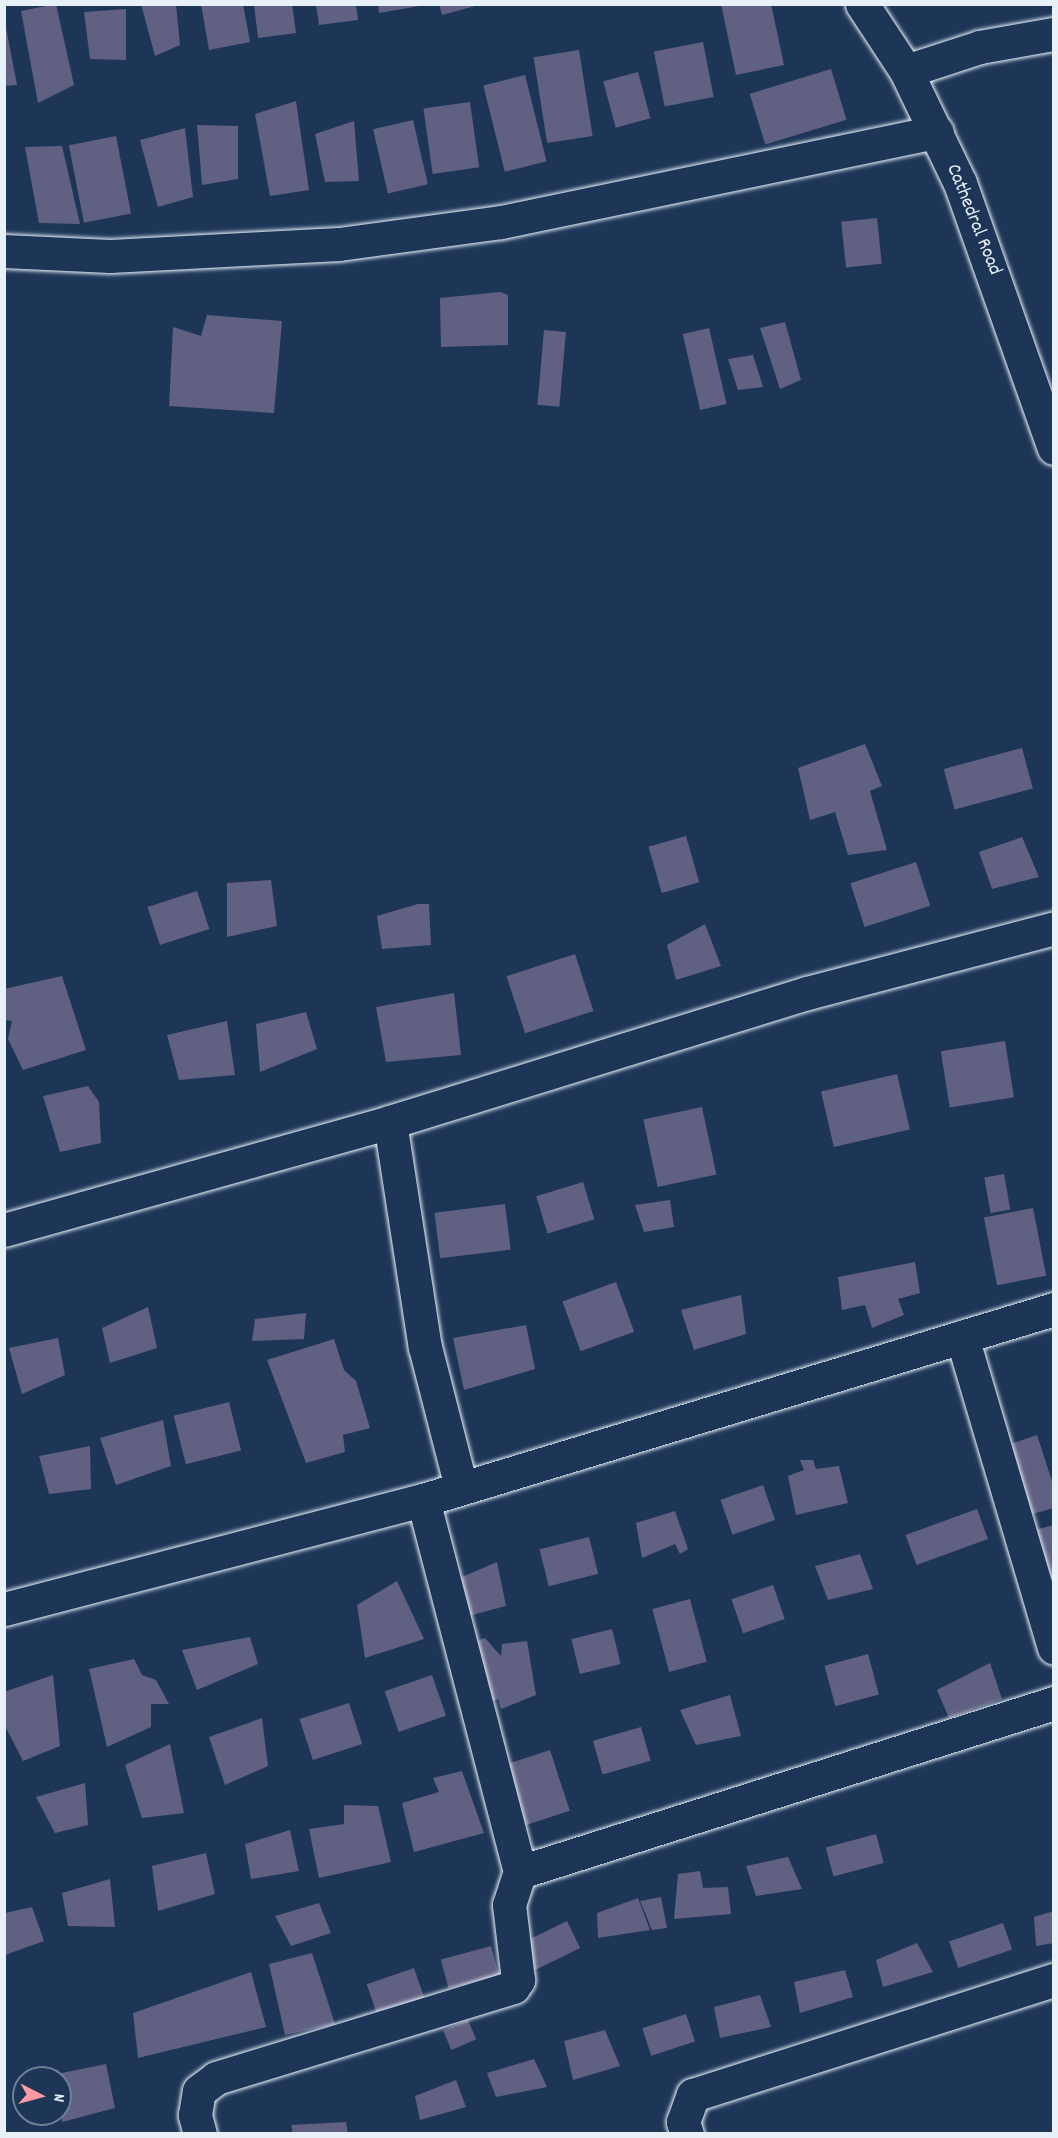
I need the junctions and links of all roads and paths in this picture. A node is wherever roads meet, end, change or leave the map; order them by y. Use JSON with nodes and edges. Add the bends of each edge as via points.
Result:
{"nodes":[{"id":1,"x":862,"y":4,"type":"edge"},
{"id":2,"x":1053,"y":34,"type":"edge"},
{"id":3,"x":906,"y":71,"type":"junction"},
{"id":4,"x":937,"y":132,"type":"junction"},
{"id":5,"x":4,"y":251,"type":"edge"},
{"id":6,"x":1053,"y":448,"type":"edge"},
{"id":7,"x":1053,"y":928,"type":"edge"},
{"id":8,"x":390,"y":1122,"type":"junction"},
{"id":9,"x":4,"y":1230,"type":"edge"},
{"id":10,"x":1053,"y":1309,"type":"edge"},
{"id":11,"x":962,"y":1337,"type":"junction"},
{"id":12,"x":461,"y":1487,"type":"junction"},
{"id":13,"x":423,"y":1500,"type":"junction"},
{"id":14,"x":4,"y":1609,"type":"edge"},
{"id":15,"x":1053,"y":1648,"type":"edge"},
{"id":16,"x":1053,"y":1703,"type":"edge"},
{"id":17,"x":520,"y":1872,"type":"junction"},
{"id":18,"x":1053,"y":1980,"type":"edge"},
{"id":19,"x":200,"y":2133,"type":"edge"},
{"id":20,"x":687,"y":2133,"type":"edge"}],
"edges":[{"from":1,"to":3,"type":"street","name":"Cathedral Road"},
{"from":2,"to":3,"type":"street","via":[[980,47]]},
{"from":3,"to":4,"type":"street","name":"Cathedral Road"},
{"from":4,"to":5,"type":"street","via":[[501,222],[339,244],[110,256]]},
{"from":4,"to":6,"type":"street","name":"Cathedral Road","via":[[990,257]]},
{"from":7,"to":8,"type":"street","via":[[807,993]]},
{"from":8,"to":9,"type":"street"},
{"from":8,"to":12,"type":"street","via":[[425,1347]]},
{"from":10,"to":11,"type":"street"},
{"from":11,"to":12,"type":"street"},
{"from":11,"to":15,"type":"street"},
{"from":12,"to":13,"type":"street"},
{"from":13,"to":14,"type":"street"},
{"from":13,"to":17,"type":"street"},
{"from":16,"to":17,"type":"street"},
{"from":17,"to":19,"type":"street","via":[[509,1905],[518,1971],[513,1987],[216,2078],[199,2091],[195,2115]]},
{"from":18,"to":20,"type":"street","via":[[693,2095],[683,2122]]}]}
